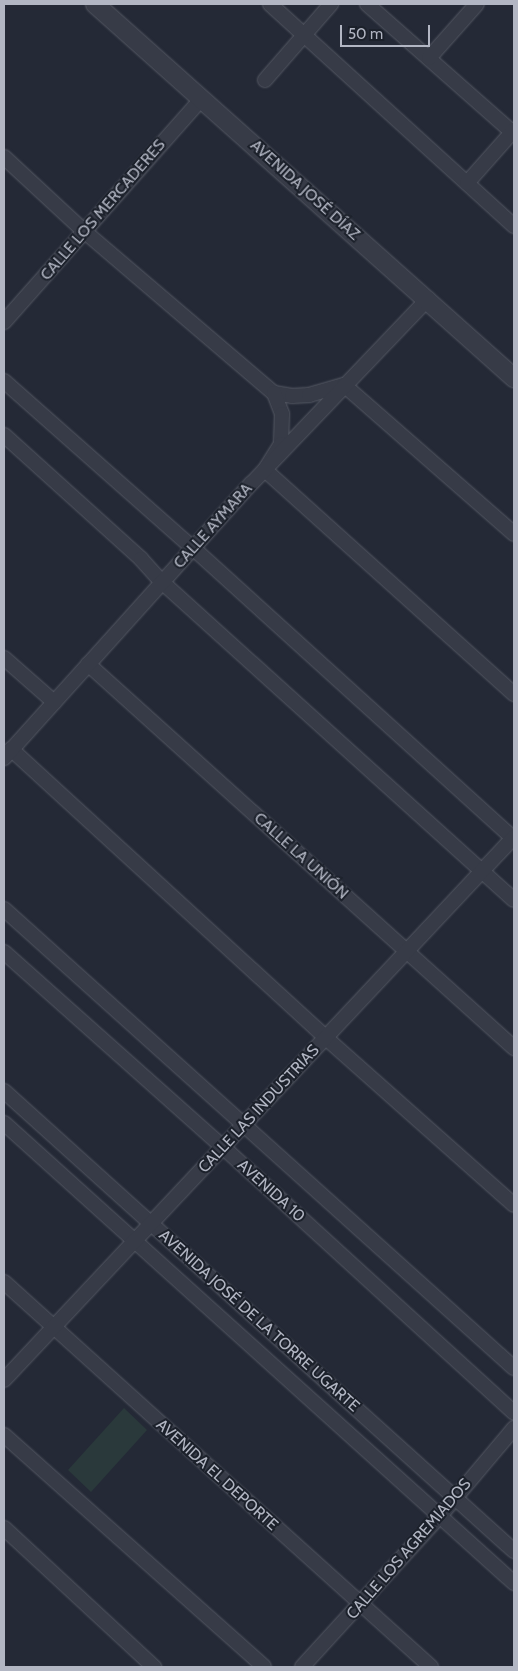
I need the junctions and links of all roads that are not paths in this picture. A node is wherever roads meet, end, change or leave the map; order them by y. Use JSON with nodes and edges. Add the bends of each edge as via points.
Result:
{"nodes":[{"id":1,"x":95,"y":4,"type":"edge"},
{"id":2,"x":270,"y":4,"type":"edge"},
{"id":3,"x":331,"y":4,"type":"edge"},
{"id":4,"x":367,"y":4,"type":"edge"},
{"id":5,"x":477,"y":4,"type":"edge"},
{"id":6,"x":304,"y":34,"type":"junction"},
{"id":7,"x":429,"y":58,"type":"junction"},
{"id":8,"x":265,"y":80,"type":"dead end"},
{"id":9,"x":202,"y":98,"type":"junction"},
{"id":10,"x":513,"y":131,"type":"edge"},
{"id":11,"x":4,"y":157,"type":"edge"},
{"id":12,"x":467,"y":183,"type":"junction"},
{"id":13,"x":514,"y":226,"type":"edge"},
{"id":14,"x":84,"y":231,"type":"junction"},
{"id":15,"x":428,"y":299,"type":"junction"},
{"id":16,"x":4,"y":322,"type":"edge"},
{"id":17,"x":514,"y":378,"type":"edge"},
{"id":18,"x":4,"y":381,"type":"edge"},
{"id":19,"x":344,"y":385,"type":"junction"},
{"id":20,"x":274,"y":393,"type":"junction"},
{"id":21,"x":4,"y":435,"type":"edge"},
{"id":22,"x":265,"y":470,"type":"junction"},
{"id":23,"x":514,"y":534,"type":"edge"},
{"id":24,"x":193,"y":548,"type":"junction"},
{"id":25,"x":162,"y":582,"type":"junction"},
{"id":26,"x":4,"y":658,"type":"edge"},
{"id":27,"x":88,"y":664,"type":"junction"},
{"id":28,"x":514,"y":694,"type":"edge"},
{"id":29,"x":54,"y":702,"type":"junction"},
{"id":30,"x":8,"y":753,"type":"edge"},
{"id":31,"x":514,"y":838,"type":"edge"},
{"id":32,"x":482,"y":871,"type":"junction"},
{"id":33,"x":514,"y":900,"type":"edge"},
{"id":34,"x":4,"y":909,"type":"edge"},
{"id":35,"x":4,"y":952,"type":"edge"},
{"id":36,"x":406,"y":952,"type":"junction"},
{"id":37,"x":326,"y":1038,"type":"junction"},
{"id":38,"x":514,"y":1048,"type":"edge"},
{"id":39,"x":4,"y":1091,"type":"edge"},
{"id":40,"x":4,"y":1123,"type":"edge"},
{"id":41,"x":243,"y":1126,"type":"junction"},
{"id":42,"x":223,"y":1147,"type":"junction"},
{"id":43,"x":514,"y":1205,"type":"edge"},
{"id":44,"x":151,"y":1224,"type":"junction"},
{"id":45,"x":134,"y":1241,"type":"junction"},
{"id":46,"x":4,"y":1282,"type":"edge"},
{"id":47,"x":53,"y":1328,"type":"junction"},
{"id":48,"x":514,"y":1368,"type":"edge"},
{"id":49,"x":4,"y":1380,"type":"edge"},
{"id":50,"x":514,"y":1413,"type":"edge"},
{"id":51,"x":514,"y":1428,"type":"edge"},
{"id":52,"x":4,"y":1436,"type":"edge"},
{"id":53,"x":455,"y":1498,"type":"junction"},
{"id":54,"x":440,"y":1516,"type":"junction"},
{"id":55,"x":4,"y":1528,"type":"edge"},
{"id":56,"x":514,"y":1552,"type":"edge"},
{"id":57,"x":514,"y":1583,"type":"edge"},
{"id":58,"x":361,"y":1605,"type":"junction"},
{"id":59,"x":154,"y":1667,"type":"edge"},
{"id":60,"x":264,"y":1667,"type":"edge"},
{"id":61,"x":302,"y":1667,"type":"edge"},
{"id":62,"x":432,"y":1667,"type":"edge"}],
"edges":[{"from":1,"to":9,"type":"street","name":"AVENIDA JOSÉ DÍAZ"},
{"from":2,"to":6,"type":"street"},
{"from":3,"to":6,"type":"street"},
{"from":4,"to":7,"type":"street"},
{"from":5,"to":7,"type":"street"},
{"from":6,"to":8,"type":"street"},
{"from":6,"to":12,"type":"street"},
{"from":7,"to":10,"type":"street"},
{"from":9,"to":14,"type":"street","name":"CALLE LOS MERCADERES"},
{"from":9,"to":15,"type":"street","name":"AVENIDA JOSÉ DÍAZ"},
{"from":10,"to":12,"type":"street"},
{"from":11,"to":14,"type":"street"},
{"from":12,"to":13,"type":"street"},
{"from":14,"to":16,"type":"street","name":"CALLE LOS MERCADERES"},
{"from":14,"to":20,"type":"street"},
{"from":15,"to":17,"type":"street","name":"AVENIDA JOSÉ DÍAZ"},
{"from":15,"to":19,"type":"street","name":"CALLE AYMARA"},
{"from":18,"to":24,"type":"street"},
{"from":19,"to":20,"type":"street","via":[[309,395]]},
{"from":19,"to":22,"type":"street","name":"CALLE AYMARA"},
{"from":19,"to":23,"type":"street"},
{"from":20,"to":22,"type":"street","via":[[282,414],[282,444]]},
{"from":21,"to":25,"type":"street","via":[[141,559]]},
{"from":22,"to":24,"type":"street","name":"CALLE AYMARA"},
{"from":22,"to":28,"type":"street"},
{"from":24,"to":25,"type":"street","name":"CALLE AYMARA"},
{"from":24,"to":31,"type":"street"},
{"from":25,"to":27,"type":"street","name":"CALLE AYMARA"},
{"from":25,"to":32,"type":"street"},
{"from":26,"to":29,"type":"street"},
{"from":27,"to":29,"type":"street","name":"CALLE AYMARA"},
{"from":27,"to":36,"type":"street","name":"CALLE LA UNIÓN"},
{"from":29,"to":30,"type":"street","name":"CALLE AYMARA"},
{"from":30,"to":37,"type":"street"},
{"from":31,"to":32,"type":"street","name":"CALLE LAS INDUSTRIAS"},
{"from":32,"to":33,"type":"street"},
{"from":32,"to":36,"type":"street","name":"CALLE LAS INDUSTRIAS"},
{"from":34,"to":41,"type":"street","name":"AVENIDA 10"},
{"from":35,"to":42,"type":"street","name":"AVENIDA 10"},
{"from":36,"to":37,"type":"street","name":"CALLE LAS INDUSTRIAS"},
{"from":36,"to":38,"type":"street","name":"CALLE LA UNIÓN"},
{"from":37,"to":41,"type":"street","name":"CALLE LAS INDUSTRIAS"},
{"from":37,"to":43,"type":"street"},
{"from":39,"to":44,"type":"street","name":"AVENIDA JOSÉ DE LA TORRE UGARTE"},
{"from":40,"to":45,"type":"street","name":"AVENIDA JOSÉ DE LA TORRE UGARTE"},
{"from":41,"to":42,"type":"street","name":"CALLE LAS INDUSTRIAS"},
{"from":41,"to":48,"type":"street","name":"AVENIDA 10"},
{"from":42,"to":44,"type":"street","name":"CALLE LAS INDUSTRIAS"},
{"from":42,"to":50,"type":"street","name":"AVENIDA 10"},
{"from":44,"to":45,"type":"street","name":"CALLE LAS INDUSTRIAS"},
{"from":44,"to":53,"type":"street","name":"AVENIDA JOSÉ DE LA TORRE UGARTE"},
{"from":45,"to":47,"type":"street","name":"CALLE LAS INDUSTRIAS"},
{"from":45,"to":54,"type":"street","name":"AVENIDA JOSÉ DE LA TORRE UGARTE"},
{"from":46,"to":47,"type":"street","name":"AVENIDA EL DEPORTE"},
{"from":47,"to":49,"type":"street","name":"CALLE LAS INDUSTRIAS"},
{"from":47,"to":58,"type":"street","name":"AVENIDA EL DEPORTE"},
{"from":51,"to":53,"type":"street","name":"CALLE LOS AGREMIADOS"},
{"from":52,"to":60,"type":"street"},
{"from":53,"to":54,"type":"street","name":"CALLE LOS AGREMIADOS"},
{"from":53,"to":56,"type":"street","name":"AVENIDA JOSÉ DE LA TORRE UGARTE"},
{"from":54,"to":57,"type":"street","name":"AVENIDA JOSÉ DE LA TORRE UGARTE"},
{"from":54,"to":58,"type":"street","name":"CALLE LOS AGREMIADOS"},
{"from":55,"to":59,"type":"street"},
{"from":58,"to":61,"type":"street","name":"CALLE LOS AGREMIADOS"},
{"from":58,"to":62,"type":"street","name":"AVENIDA EL DEPORTE"}]}
